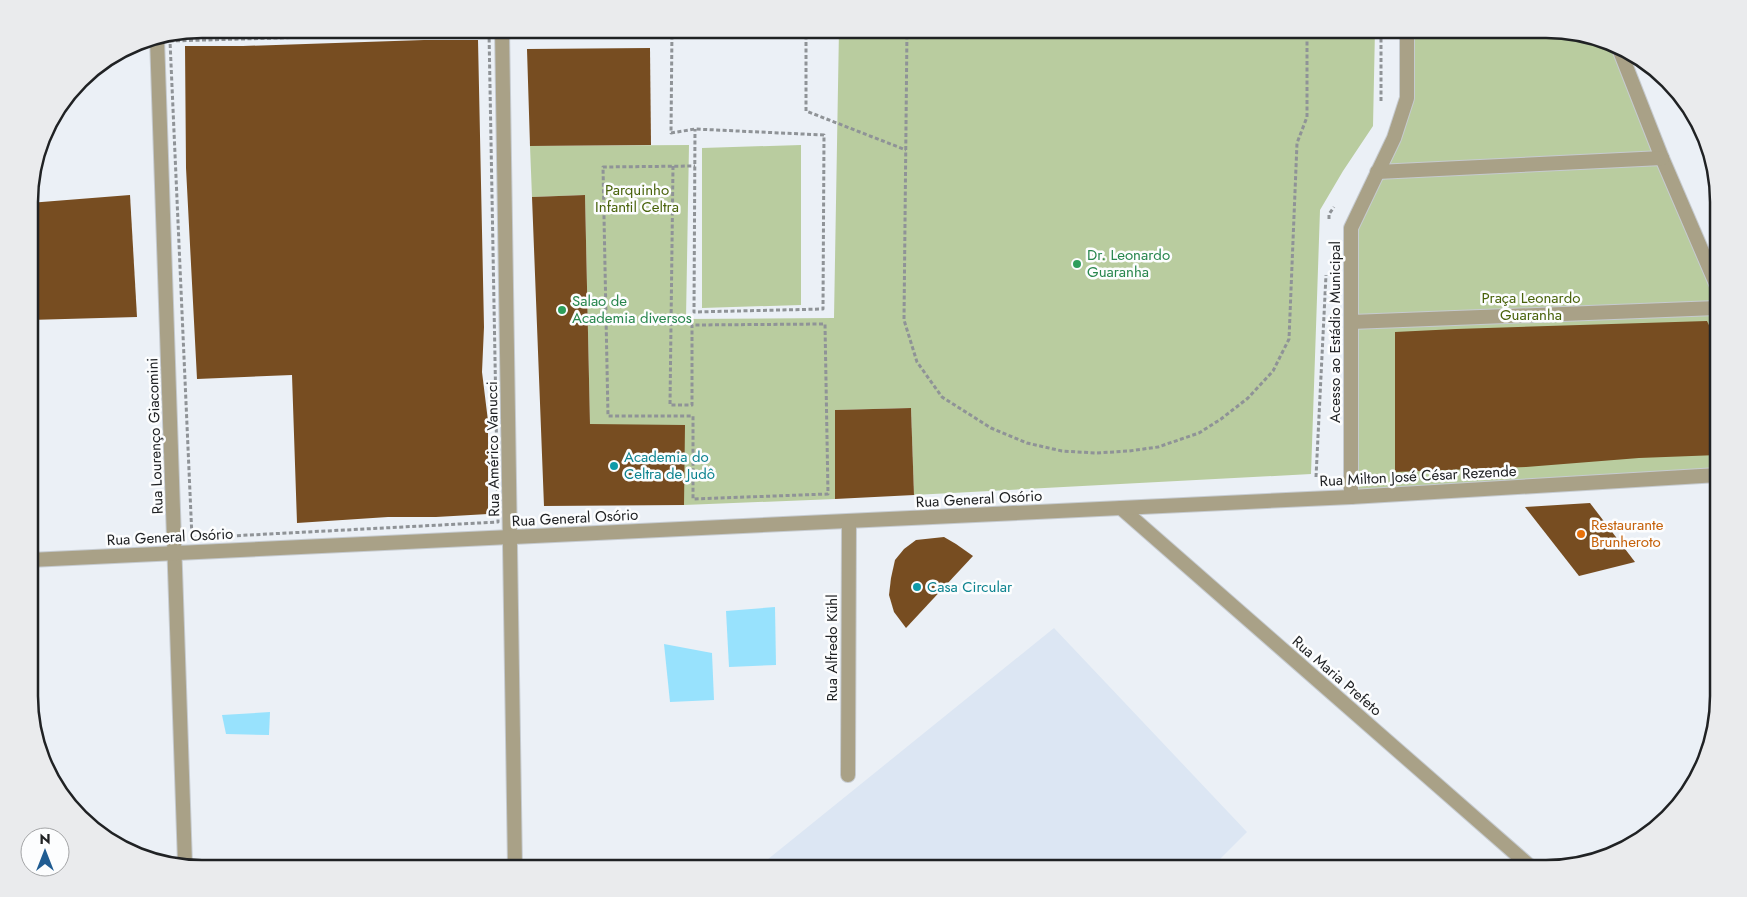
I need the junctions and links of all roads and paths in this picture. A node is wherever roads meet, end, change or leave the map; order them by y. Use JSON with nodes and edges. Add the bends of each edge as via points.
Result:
{"nodes":[{"id":1,"x":194,"y":38,"type":"edge"},
{"id":2,"x":210,"y":38,"type":"edge"},
{"id":3,"x":489,"y":38,"type":"edge"},
{"id":4,"x":502,"y":38,"type":"edge"},
{"id":5,"x":672,"y":38,"type":"edge"},
{"id":6,"x":806,"y":38,"type":"edge"},
{"id":7,"x":907,"y":38,"type":"edge"},
{"id":8,"x":1308,"y":38,"type":"edge"},
{"id":9,"x":1381,"y":38,"type":"edge"},
{"id":10,"x":1407,"y":38,"type":"edge"},
{"id":11,"x":164,"y":42,"type":"edge"},
{"id":12,"x":164,"y":42,"type":"edge"},
{"id":13,"x":1622,"y":57,"type":"edge"},
{"id":14,"x":1380,"y":107,"type":"dead end"},
{"id":15,"x":695,"y":129,"type":"junction"},
{"id":16,"x":906,"y":150,"type":"junction"},
{"id":17,"x":1662,"y":158,"type":"junction"},
{"id":18,"x":673,"y":166,"type":"junction"},
{"id":19,"x":695,"y":166,"type":"junction"},
{"id":20,"x":1377,"y":172,"type":"junction"},
{"id":21,"x":1337,"y":200,"type":"dead end"},
{"id":22,"x":1329,"y":223,"type":"dead end"},
{"id":23,"x":1326,"y":268,"type":"dead end"},
{"id":24,"x":1710,"y":270,"type":"edge"},
{"id":25,"x":1710,"y":308,"type":"edge"},
{"id":26,"x":1351,"y":322,"type":"junction"},
{"id":27,"x":1710,"y":475,"type":"edge"},
{"id":28,"x":1316,"y":485,"type":"dead end"},
{"id":29,"x":1351,"y":497,"type":"junction"},
{"id":30,"x":1121,"y":508,"type":"junction"},
{"id":31,"x":848,"y":521,"type":"junction"},
{"id":32,"x":510,"y":537,"type":"junction"},
{"id":33,"x":175,"y":553,"type":"junction"},
{"id":34,"x":38,"y":560,"type":"edge"},
{"id":35,"x":848,"y":775,"type":"dead end"},
{"id":36,"x":185,"y":858,"type":"edge"},
{"id":37,"x":1522,"y":859,"type":"edge"},
{"id":38,"x":516,"y":860,"type":"edge"}],
"edges":[{"from":1,"to":2,"type":"path"},
{"from":3,"to":11,"type":"path","via":[[498,522],[192,538]]},
{"from":4,"to":32,"type":"street","name":"Rua Américo Vanucci"},
{"from":5,"to":15,"type":"path","via":[[671,133]]},
{"from":6,"to":16,"type":"path","via":[[806,111]]},
{"from":7,"to":16,"type":"path"},
{"from":8,"to":16,"type":"path","via":[[1308,117],[1297,143],[1289,339],[1273,371],[1248,398],[1199,433],[1158,447],[1096,453],[1062,451],[1027,443],[991,428],[942,396],[917,362],[904,320]]},
{"from":9,"to":14,"type":"path"},
{"from":10,"to":20,"type":"street","name":"Acesso ao Estádio Municipal","via":[[1407,98],[1394,138]]},
{"from":12,"to":33,"type":"street","name":"Rua Lourenço Giacomini"},
{"from":13,"to":17,"type":"street"},
{"from":15,"to":19,"type":"path"},
{"from":15,"to":19,"type":"path","via":[[824,135],[823,309],[694,312]]},
{"from":17,"to":20,"type":"street"},
{"from":17,"to":24,"type":"street"},
{"from":18,"to":18,"type":"path","via":[[603,167],[608,416],[693,416],[693,499],[828,494],[825,324],[692,326],[692,405],[670,405]]},
{"from":18,"to":19,"type":"path"},
{"from":20,"to":26,"type":"street","name":"Acesso ao Estádio Municipal","via":[[1350,228]]},
{"from":21,"to":22,"type":"path","via":[[1329,214]]},
{"from":23,"to":28,"type":"path"},
{"from":25,"to":26,"type":"street"},
{"from":26,"to":29,"type":"street","name":"Acesso ao Estádio Municipal"},
{"from":27,"to":29,"type":"street","name":"Rua Milton José César Rezende"},
{"from":29,"to":30,"type":"street","name":"Rua Milton José César Rezende"},
{"from":30,"to":31,"type":"street","name":"Rua General Osório"},
{"from":30,"to":37,"type":"street","name":"Rua Maria Prefeto"},
{"from":31,"to":32,"type":"street","name":"Rua General Osório"},
{"from":31,"to":35,"type":"street","name":"Rua Alfredo Kühl"},
{"from":32,"to":33,"type":"street","name":"Rua General Osório"},
{"from":32,"to":38,"type":"street","name":"Rua Américo Vanucci"},
{"from":33,"to":34,"type":"street","name":"Rua General Osório"},
{"from":33,"to":36,"type":"street","name":"Rua Lourenço Giacomini"}]}
